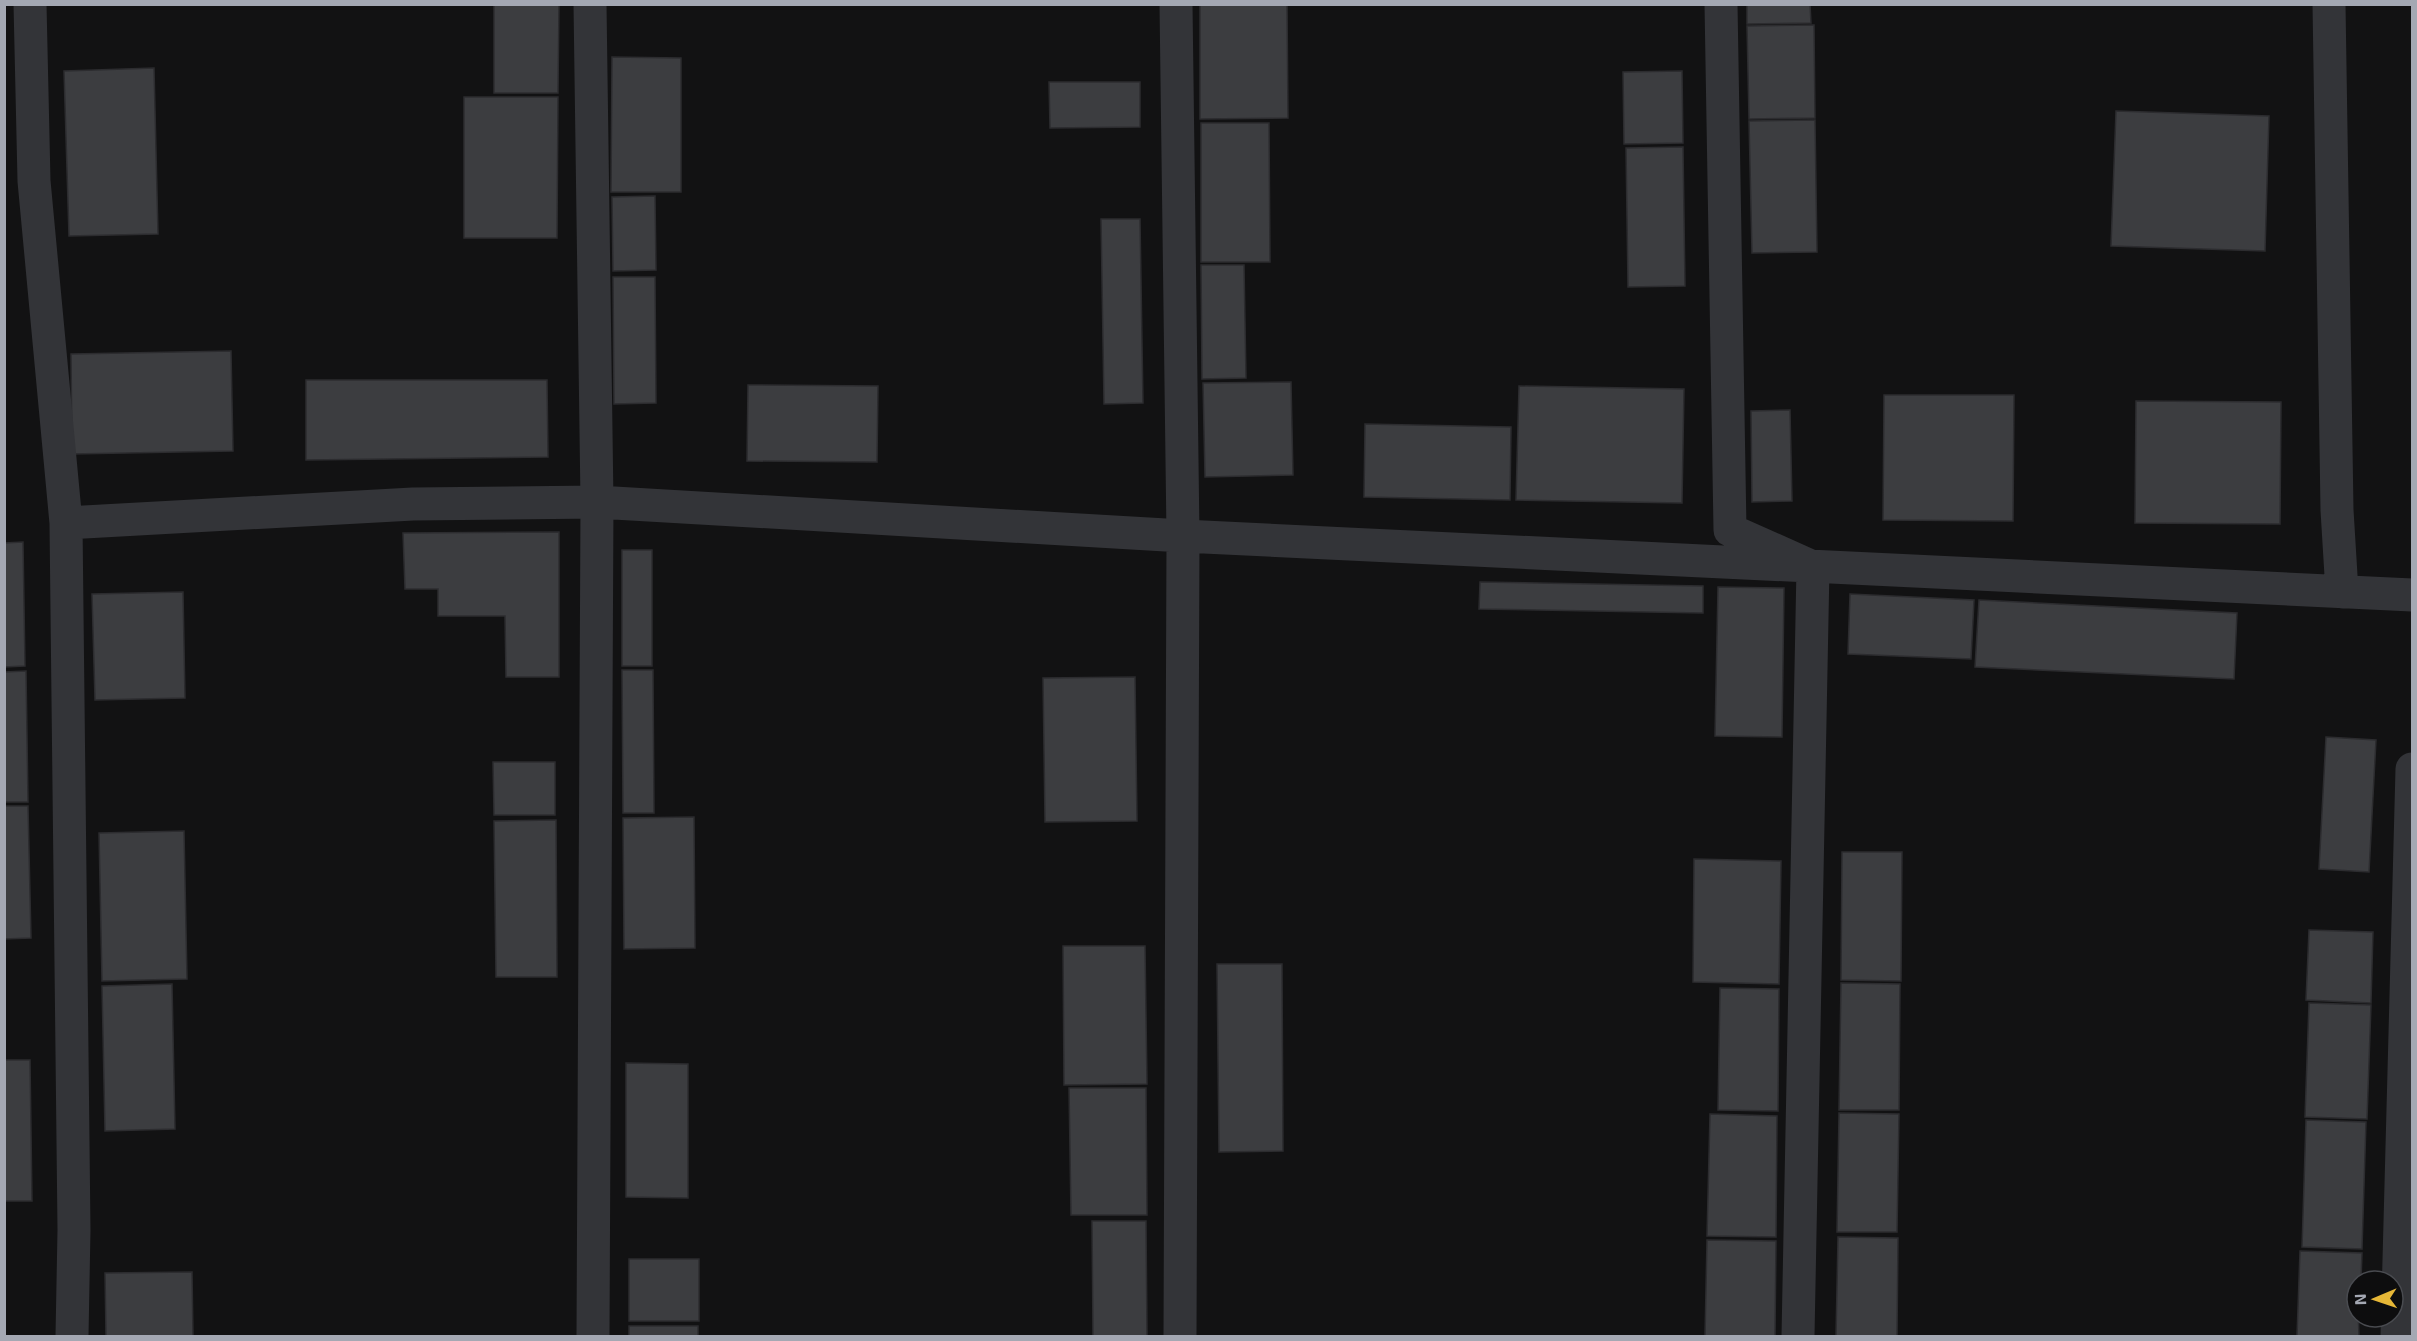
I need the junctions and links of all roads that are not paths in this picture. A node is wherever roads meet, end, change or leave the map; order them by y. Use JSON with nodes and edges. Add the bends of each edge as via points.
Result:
{"nodes":[{"id":1,"x":30,"y":4,"type":"edge"},
{"id":2,"x":590,"y":4,"type":"edge"},
{"id":3,"x":1176,"y":4,"type":"edge"},
{"id":4,"x":1721,"y":4,"type":"edge"},
{"id":5,"x":2329,"y":4,"type":"edge"},
{"id":6,"x":597,"y":502,"type":"junction"},
{"id":7,"x":66,"y":523,"type":"junction"},
{"id":8,"x":1183,"y":536,"type":"junction"},
{"id":9,"x":1813,"y":567,"type":"junction"},
{"id":10,"x":2342,"y":592,"type":"junction"},
{"id":11,"x":2412,"y":596,"type":"edge"},
{"id":12,"x":2412,"y":769,"type":"edge"},
{"id":13,"x":72,"y":1336,"type":"edge"},
{"id":14,"x":593,"y":1336,"type":"edge"},
{"id":15,"x":1180,"y":1336,"type":"edge"},
{"id":16,"x":1798,"y":1336,"type":"edge"},
{"id":17,"x":2397,"y":1336,"type":"edge"}],
"edges":[{"from":1,"to":7,"type":"street","via":[[34,181]]},
{"from":2,"to":6,"type":"street"},
{"from":3,"to":8,"type":"street"},
{"from":4,"to":9,"type":"street","via":[[1730,530]]},
{"from":5,"to":10,"type":"street","via":[[2337,510]]},
{"from":6,"to":7,"type":"street","via":[[413,504]]},
{"from":6,"to":8,"type":"street"},
{"from":6,"to":14,"type":"street"},
{"from":7,"to":13,"type":"street"},
{"from":8,"to":9,"type":"street"},
{"from":8,"to":15,"type":"street"},
{"from":9,"to":10,"type":"street"},
{"from":9,"to":16,"type":"street"},
{"from":10,"to":11,"type":"street"},
{"from":12,"to":17,"type":"street"}]}
